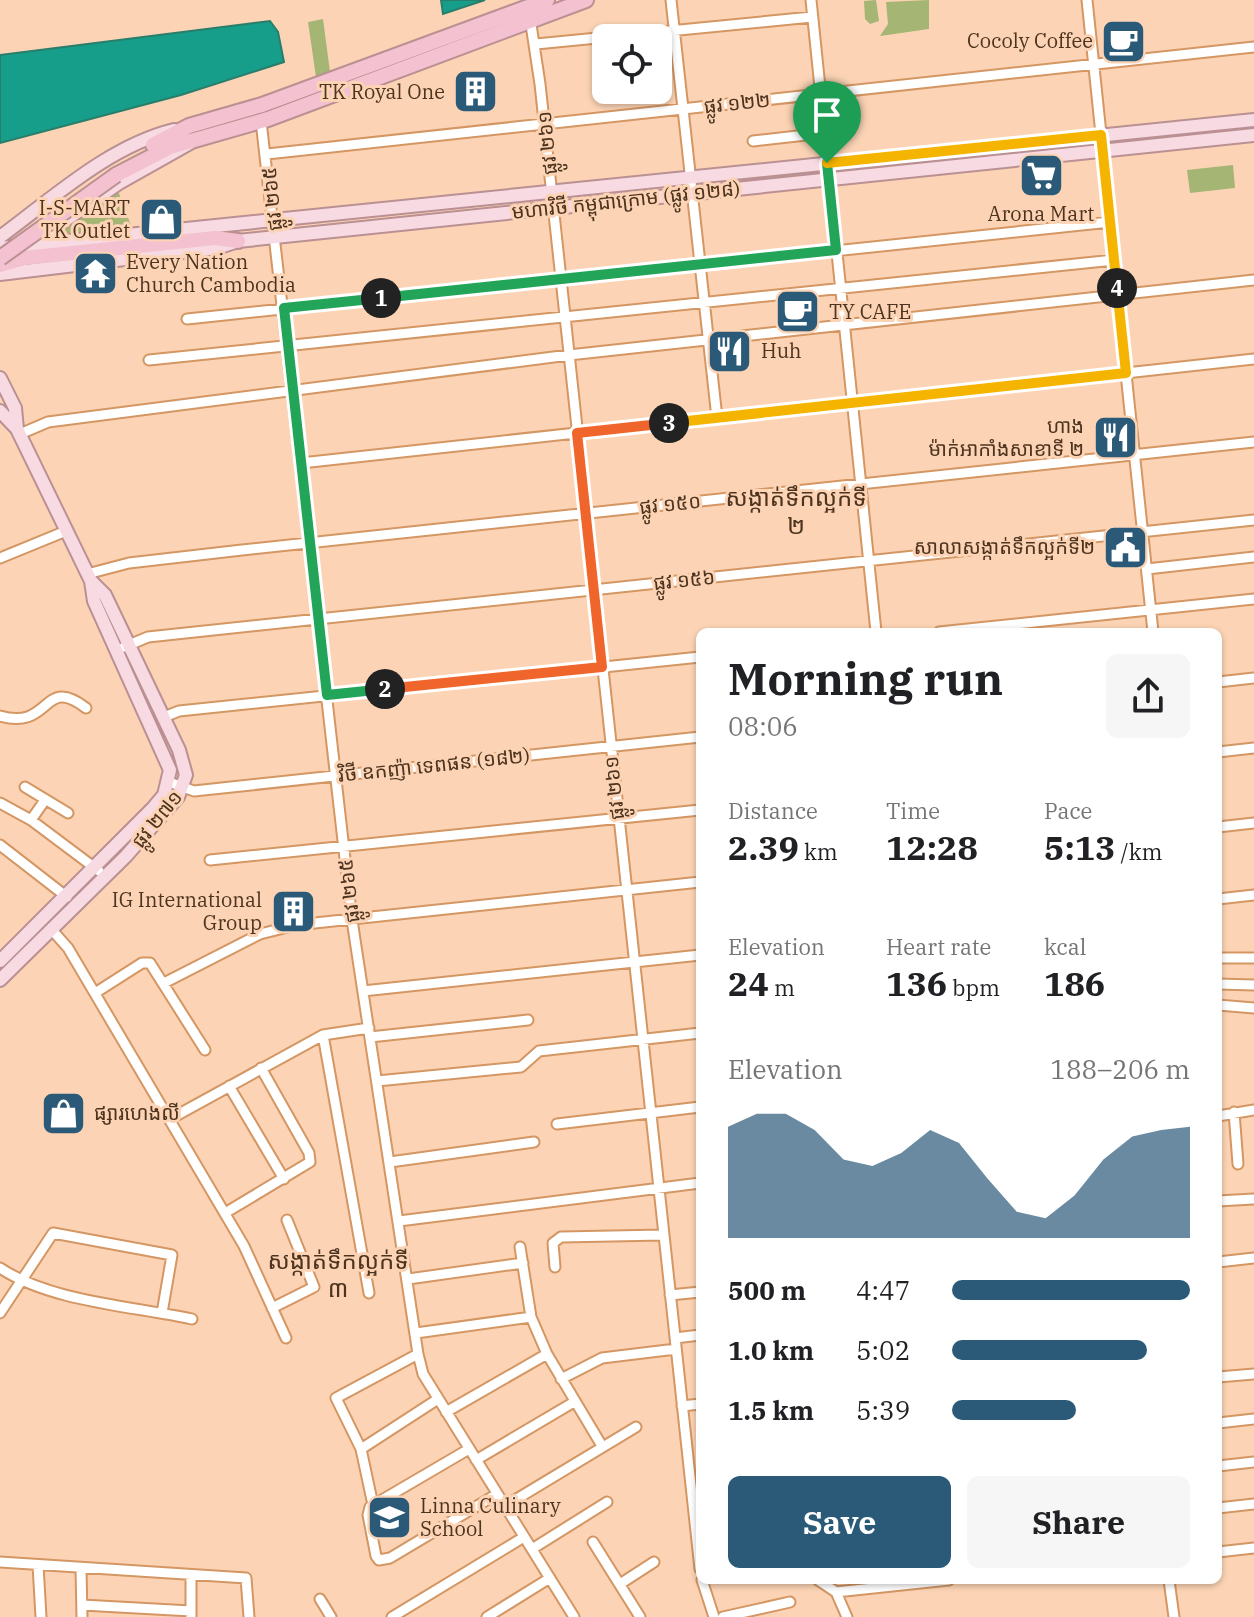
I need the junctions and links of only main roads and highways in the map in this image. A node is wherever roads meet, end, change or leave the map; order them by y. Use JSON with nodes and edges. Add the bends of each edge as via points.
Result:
{"nodes":[{"id":1,"x":547,"y":0,"type":"edge"},
{"id":2,"x":586,"y":0,"type":"edge"},
{"id":3,"x":529,"y":14,"type":"junction"},
{"id":4,"x":1254,"y":120,"type":"edge"},
{"id":5,"x":191,"y":133,"type":"junction"},
{"id":6,"x":1254,"y":135,"type":"edge"},
{"id":7,"x":113,"y":171,"type":"junction"},
{"id":8,"x":40,"y":207,"type":"junction"},
{"id":9,"x":2,"y":232,"type":"edge"},
{"id":10,"x":52,"y":237,"type":"junction"},
{"id":11,"x":238,"y":241,"type":"junction"},
{"id":12,"x":33,"y":244,"type":"junction"},
{"id":13,"x":0,"y":248,"type":"edge"},
{"id":14,"x":0,"y":258,"type":"edge"},
{"id":15,"x":0,"y":265,"type":"edge"},
{"id":16,"x":0,"y":274,"type":"edge"},
{"id":17,"x":0,"y":378,"type":"edge"},
{"id":18,"x":1,"y":413,"type":"edge"},
{"id":19,"x":18,"y":432,"type":"junction"},
{"id":20,"x":124,"y":648,"type":"junction"},
{"id":21,"x":101,"y":872,"type":"junction"},
{"id":22,"x":2,"y":955,"type":"edge"},
{"id":23,"x":0,"y":980,"type":"edge"}],
"edges":[{"from":1,"to":3,"type":"highway"},
{"from":2,"to":3,"type":"highway"},
{"from":3,"to":5,"type":"highway"},
{"from":3,"to":5,"type":"highway","via":[[261,121]]},
{"from":4,"to":10,"type":"main road","name":"មហាវិថី កម្ពុជាក្រោម (ផ្លូវ ១២៨)","via":[[275,220]]},
{"from":5,"to":7,"type":"highway"},
{"from":5,"to":8,"type":"main road","via":[[159,133]]},
{"from":5,"to":10,"type":"main road","via":[[173,156],[119,183]]},
{"from":6,"to":11,"type":"main road","name":"មហាវិថី កម្ពុជាក្រោម (ផ្លូវ ១២៨)"},
{"from":7,"to":13,"type":"highway"},
{"from":7,"to":14,"type":"highway","bridge":true},
{"from":8,"to":9,"type":"main road"},
{"from":8,"to":10,"type":"main road","via":[[40,225]]},
{"from":9,"to":12,"type":"main road"},
{"from":10,"to":12,"type":"main road","name":"មហាវិថី កម្ពុជាក្រោម (ផ្លូវ ១២៨)"},
{"from":11,"to":15,"type":"highway","via":[[215,238]]},
{"from":11,"to":16,"type":"main road","name":"មហាវិថី កម្ពុជាក្រោម (ផ្លូវ ១២៨)","via":[[217,248]]},
{"from":12,"to":13,"type":"main road","name":"មហាវិថី កម្ពុជាក្រោម (ផ្លូវ ១២៨)"},
{"from":17,"to":19,"type":"main road","name":"ផ្លូវ ២៧១","via":[[15,408]]},
{"from":18,"to":19,"type":"main road","name":"ផ្លូវ ២៧១"},
{"from":19,"to":20,"type":"main road","name":"ផ្លូវ ២៧១","via":[[89,577],[105,595]]},
{"from":20,"to":21,"type":"main road","name":"ផ្លូវ ២៧១","via":[[165,753],[169,782]]},
{"from":20,"to":21,"type":"main road","name":"ផ្លូវ ២៧១","via":[[164,717],[184,767],[184,787],[166,812]]},
{"from":21,"to":22,"type":"main road","name":"ផ្លូវ ២៧១"},
{"from":21,"to":23,"type":"main road","name":"ផ្លូវ ២៧១"}]}
